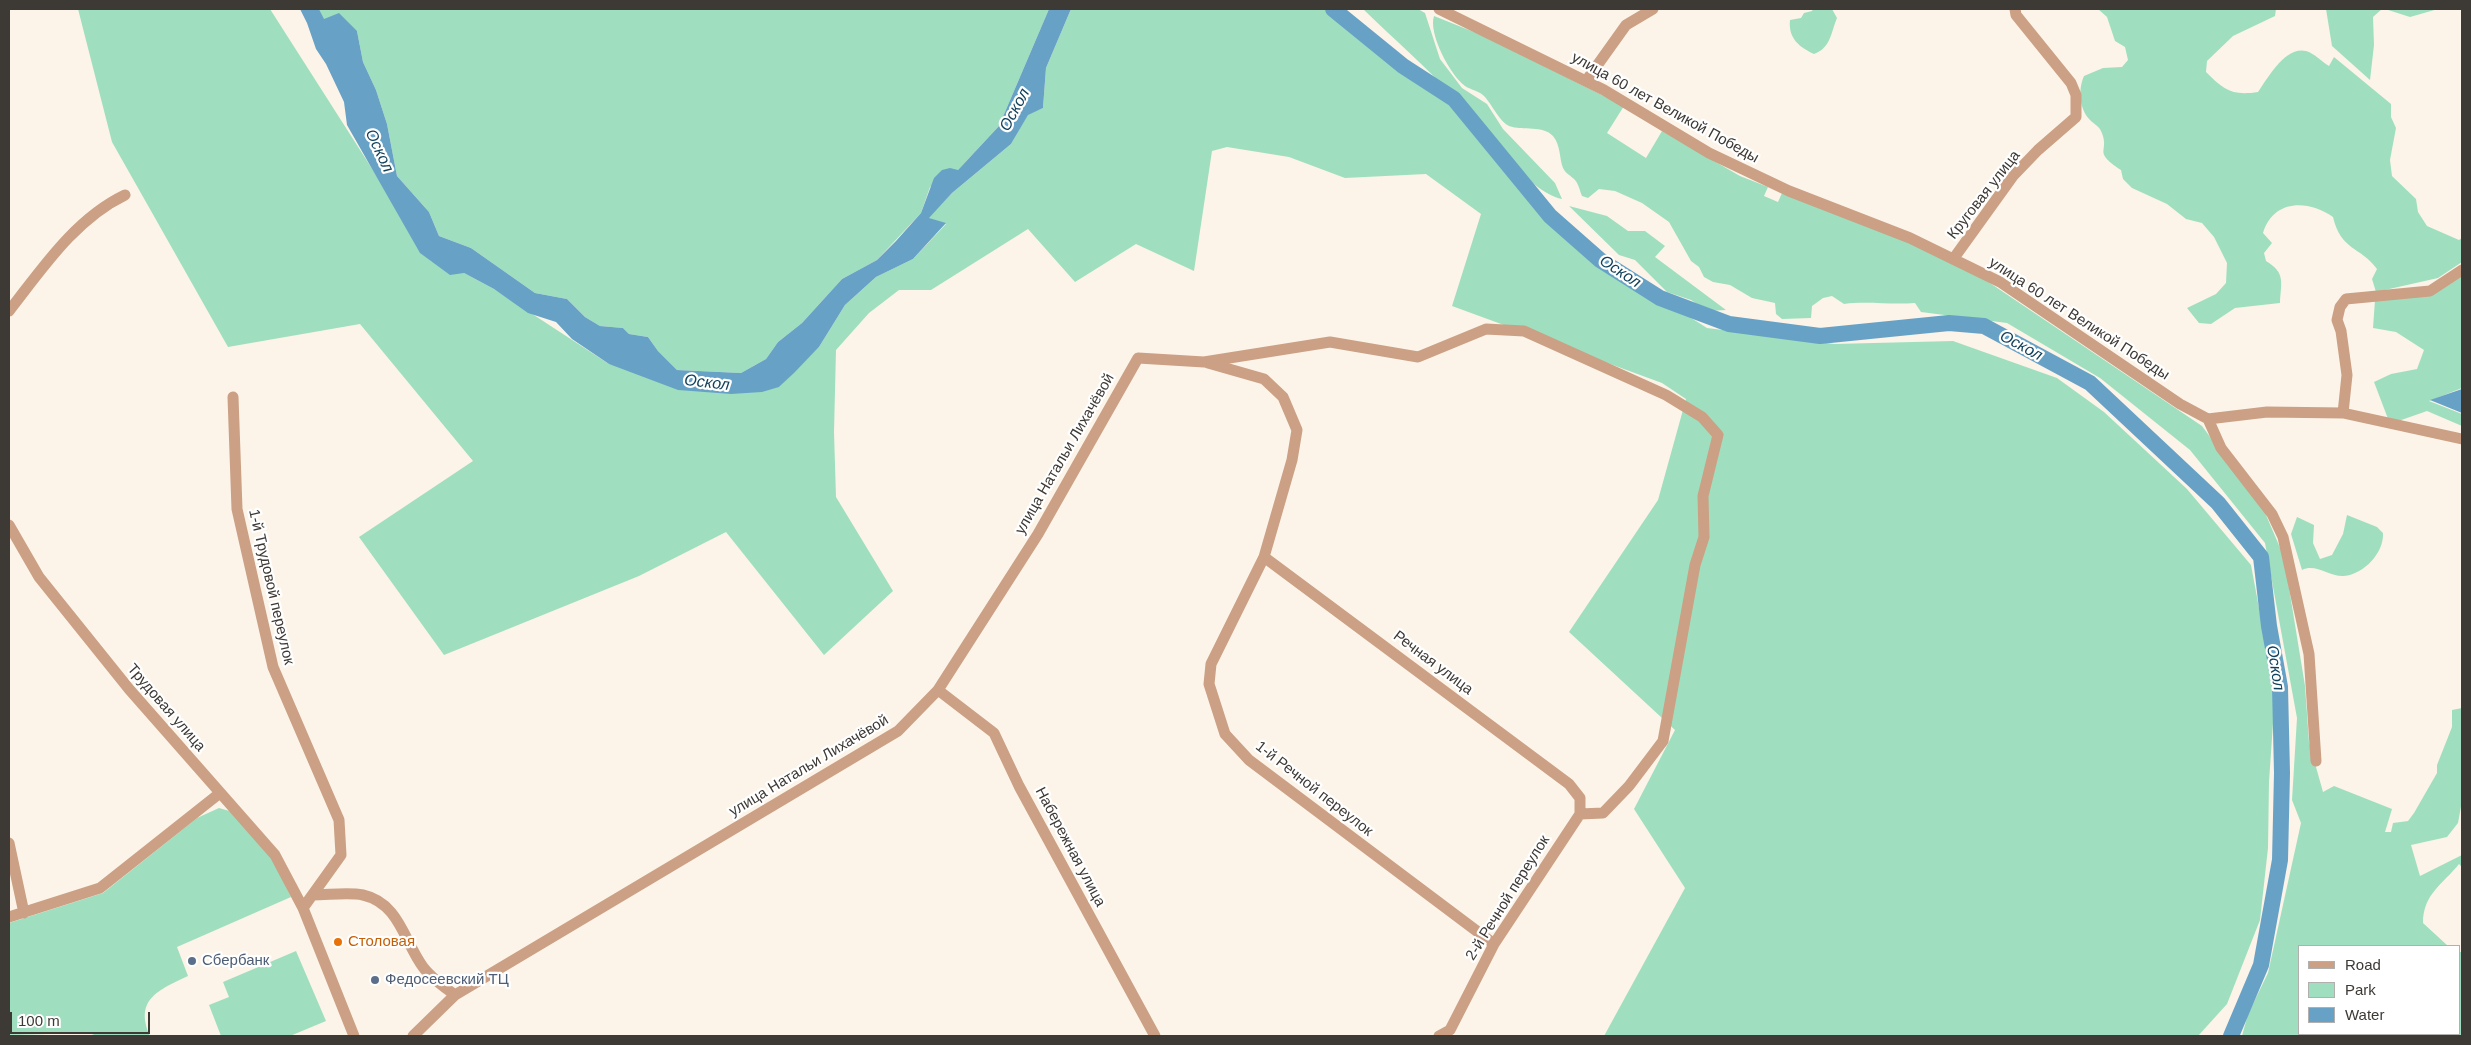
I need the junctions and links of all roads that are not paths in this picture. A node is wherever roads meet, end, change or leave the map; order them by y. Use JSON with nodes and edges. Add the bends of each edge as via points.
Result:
{"nodes":[{"id":1,"x":1439,"y":9,"type":"edge"},
{"id":2,"x":1653,"y":9,"type":"edge"},
{"id":3,"x":2015,"y":9,"type":"edge"},
{"id":4,"x":1586,"y":81,"type":"junction"},
{"id":5,"x":125,"y":195,"type":"dead end"},
{"id":6,"x":1954,"y":258,"type":"junction"},
{"id":7,"x":2462,"y":270,"type":"edge"},
{"id":8,"x":9,"y":311,"type":"edge"},
{"id":9,"x":1204,"y":362,"type":"junction"},
{"id":10,"x":233,"y":397,"type":"dead end"},
{"id":11,"x":2343,"y":413,"type":"junction"},
{"id":12,"x":2208,"y":419,"type":"junction"},
{"id":13,"x":2462,"y":439,"type":"edge"},
{"id":14,"x":9,"y":526,"type":"edge"},
{"id":15,"x":1264,"y":557,"type":"junction"},
{"id":16,"x":938,"y":690,"type":"junction"},
{"id":17,"x":2316,"y":761,"type":"dead end"},
{"id":18,"x":220,"y":793,"type":"junction"},
{"id":19,"x":1580,"y":814,"type":"junction"},
{"id":20,"x":9,"y":843,"type":"edge"},
{"id":21,"x":313,"y":895,"type":"junction"},
{"id":22,"x":303,"y":908,"type":"junction"},
{"id":23,"x":24,"y":913,"type":"junction"},
{"id":24,"x":9,"y":917,"type":"edge"},
{"id":25,"x":1494,"y":944,"type":"junction"},
{"id":26,"x":455,"y":995,"type":"junction"},
{"id":27,"x":354,"y":1036,"type":"edge"},
{"id":28,"x":413,"y":1036,"type":"edge"},
{"id":29,"x":1155,"y":1036,"type":"edge"},
{"id":30,"x":1439,"y":1036,"type":"edge"}],
"edges":[{"from":1,"to":4,"type":"street","name":"улица 60 лет Великой Победы"},
{"from":2,"to":4,"type":"street","via":[[1626,25]]},
{"from":3,"to":6,"type":"street","name":"Круговая улица","via":[[2016,15],[2071,83],[2076,95],[2076,116],[2014,176]]},
{"from":4,"to":6,"type":"street","name":"улица 60 лет Великой Победы","via":[[1710,153],[1789,191]]},
{"from":5,"to":8,"type":"street","via":[[100,209],[60,246]]},
{"from":6,"to":12,"type":"street","name":"улица 60 лет Великой Победы","via":[[2000,282],[2180,404]]},
{"from":7,"to":11,"type":"street","via":[[2430,291],[2346,299],[2337,320],[2347,375]]},
{"from":9,"to":15,"type":"street","name":"1-й Речной переулок","via":[[1264,379],[1283,397],[1297,430],[1292,460]]},
{"from":9,"to":16,"type":"street","name":"улица Натальи Лихачёвой","via":[[1138,358],[1038,534]]},
{"from":9,"to":19,"type":"street","via":[[1330,342],[1418,357],[1486,329],[1524,331],[1666,396],[1702,417],[1718,435],[1704,496],[1704,537],[1695,565],[1663,741],[1630,786],[1603,812]]},
{"from":10,"to":21,"type":"street","name":"1-й Трудовой переулок","via":[[237,510],[273,667],[339,820],[341,855]]},
{"from":11,"to":12,"type":"street","via":[[2267,412]]},
{"from":11,"to":13,"type":"street"},
{"from":12,"to":17,"type":"street","via":[[2221,448],[2272,514],[2283,537],[2309,654]]},
{"from":14,"to":18,"type":"street","name":"Трудовая улица","via":[[39,577],[129,689]]},
{"from":15,"to":19,"type":"street","name":"Речная улица","via":[[1570,784],[1580,798]]},
{"from":15,"to":25,"type":"street","name":"1-й Речной переулок","via":[[1210,664],[1208,684],[1225,734],[1249,760]]},
{"from":16,"to":26,"type":"street","name":"улица Натальи Лихачёвой","via":[[898,731]]},
{"from":16,"to":29,"type":"street","name":"Набережная улица","via":[[994,733],[1019,786]]},
{"from":18,"to":22,"type":"street","name":"Трудовая улица","via":[[275,855]]},
{"from":18,"to":23,"type":"street","via":[[100,888]]},
{"from":19,"to":25,"type":"street","name":"2-й Речной переулок"},
{"from":20,"to":23,"type":"street"},
{"from":21,"to":22,"type":"street","name":"1-й Трудовой переулок"},
{"from":21,"to":26,"type":"street","via":[[363,895],[383,903],[397,918],[424,968]]},
{"from":22,"to":27,"type":"street","name":"Трудовая улица"},
{"from":23,"to":24,"type":"street"},
{"from":25,"to":30,"type":"street","name":"2-й Речной переулок","via":[[1450,1030]]},
{"from":26,"to":28,"type":"street","name":"улица Натальи Лихачёвой"}]}
